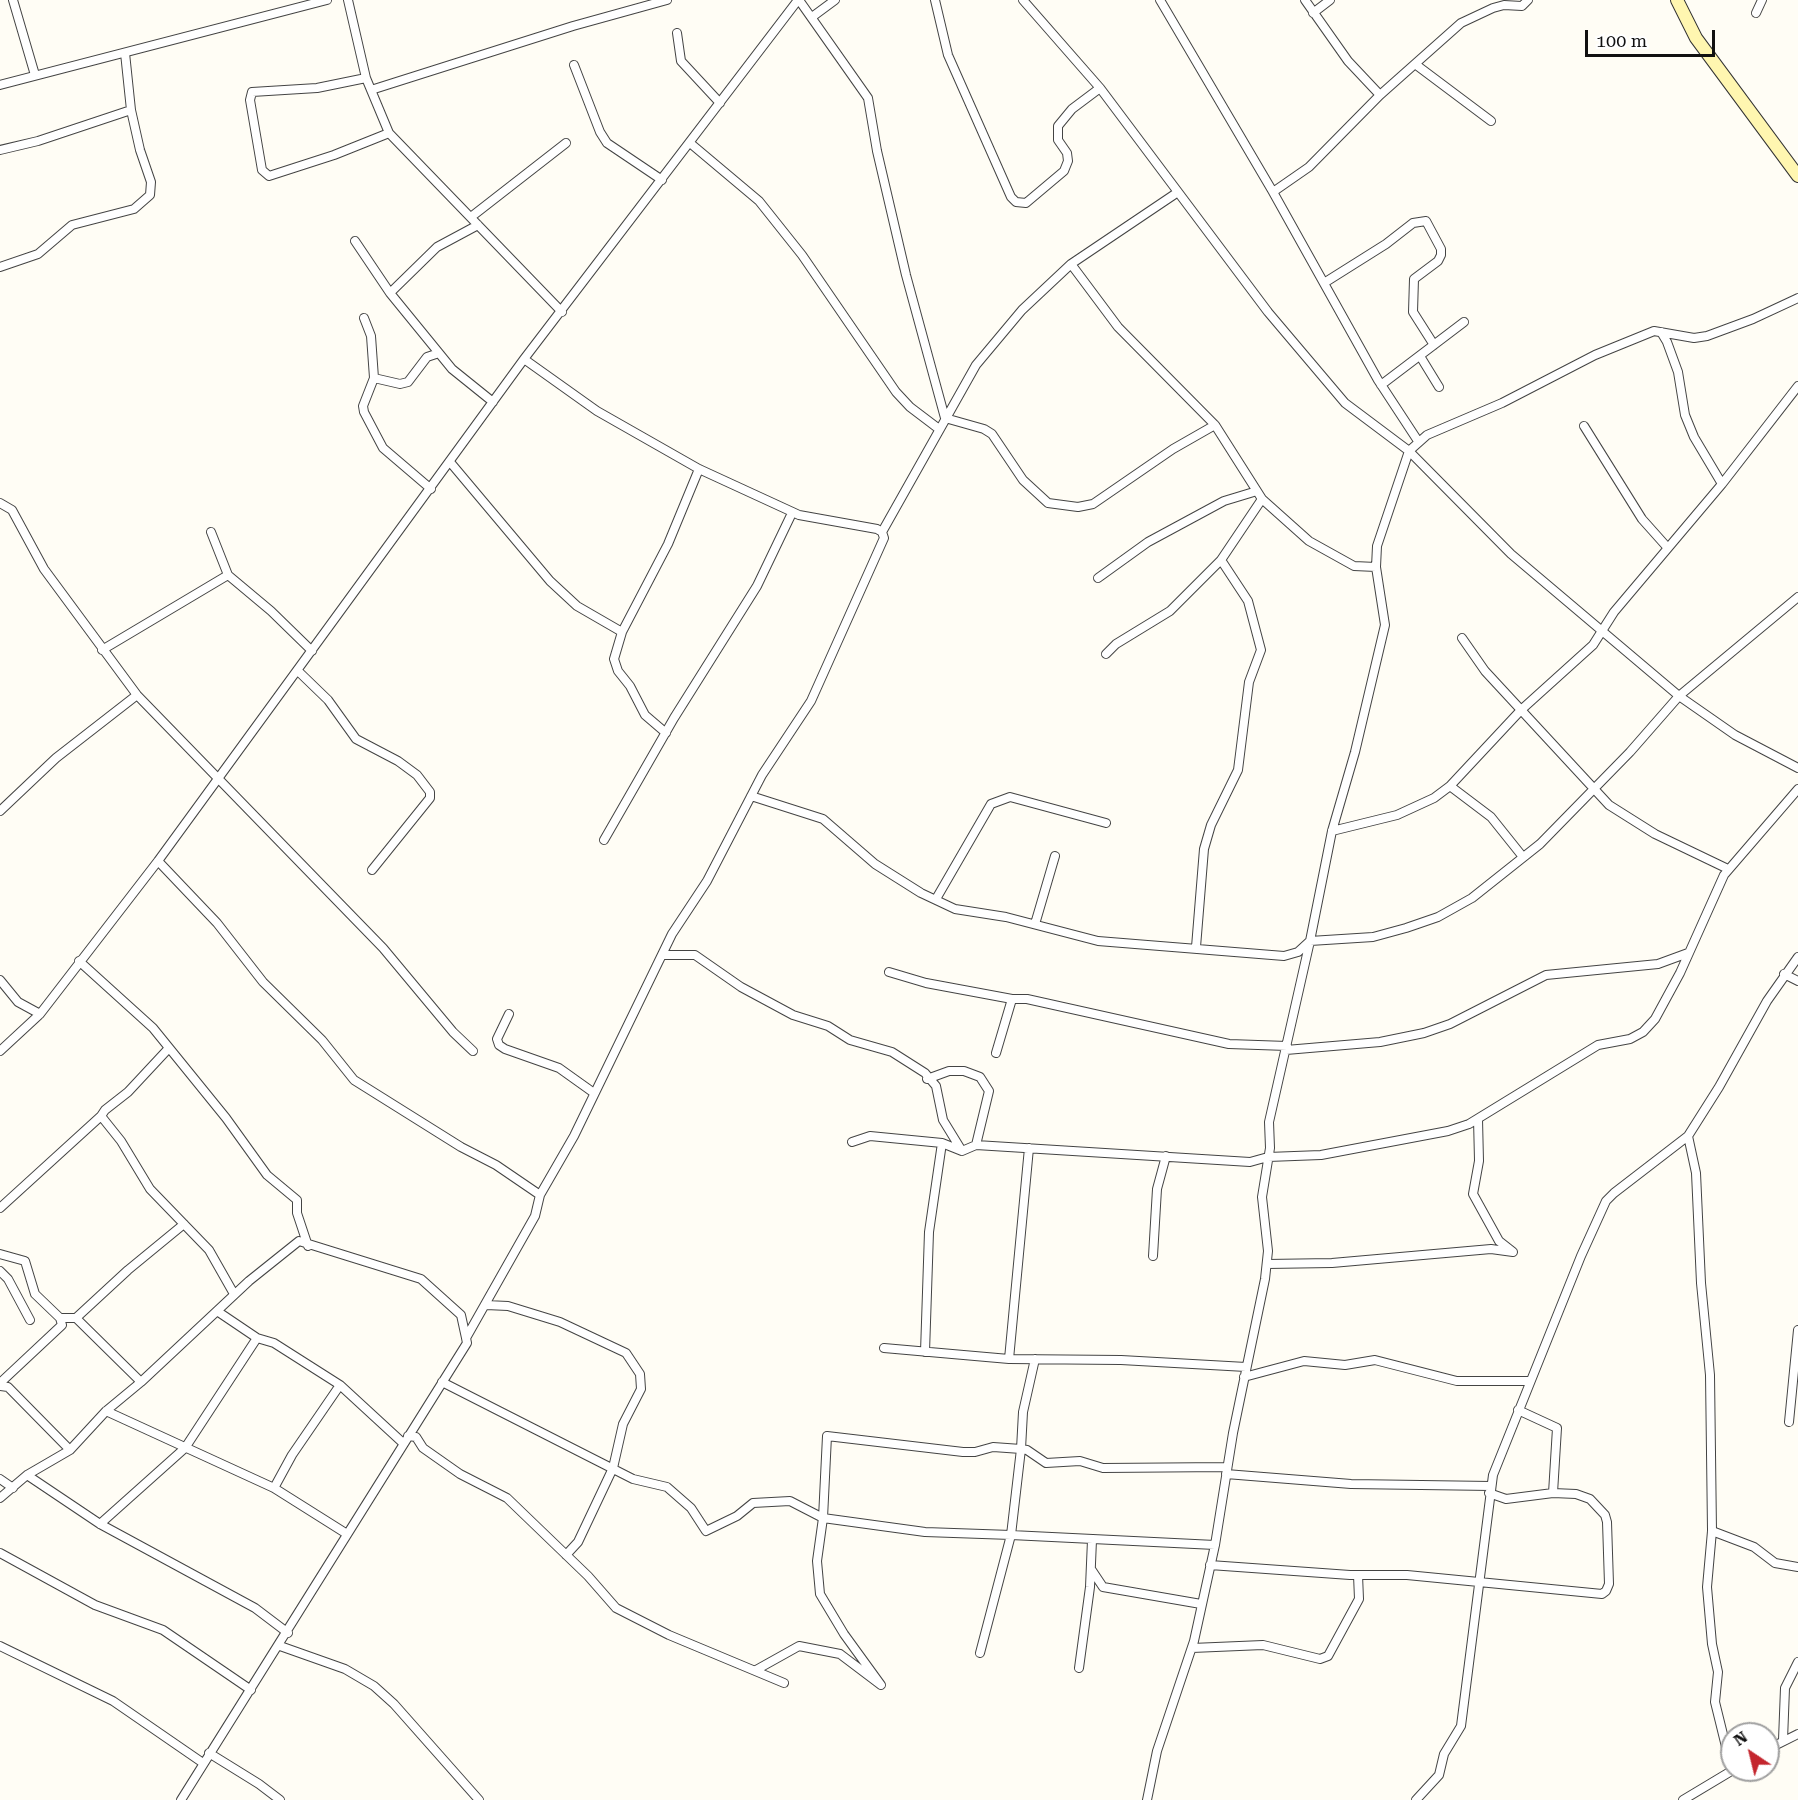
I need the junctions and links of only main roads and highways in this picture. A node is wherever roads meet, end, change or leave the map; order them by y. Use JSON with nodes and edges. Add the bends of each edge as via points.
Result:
{"nodes":[{"id":1,"x":1677,"y":0,"type":"edge"},
{"id":2,"x":1798,"y":176,"type":"edge"}],
"edges":[{"from":1,"to":2,"type":"main road","via":[[1696,38]]}]}
